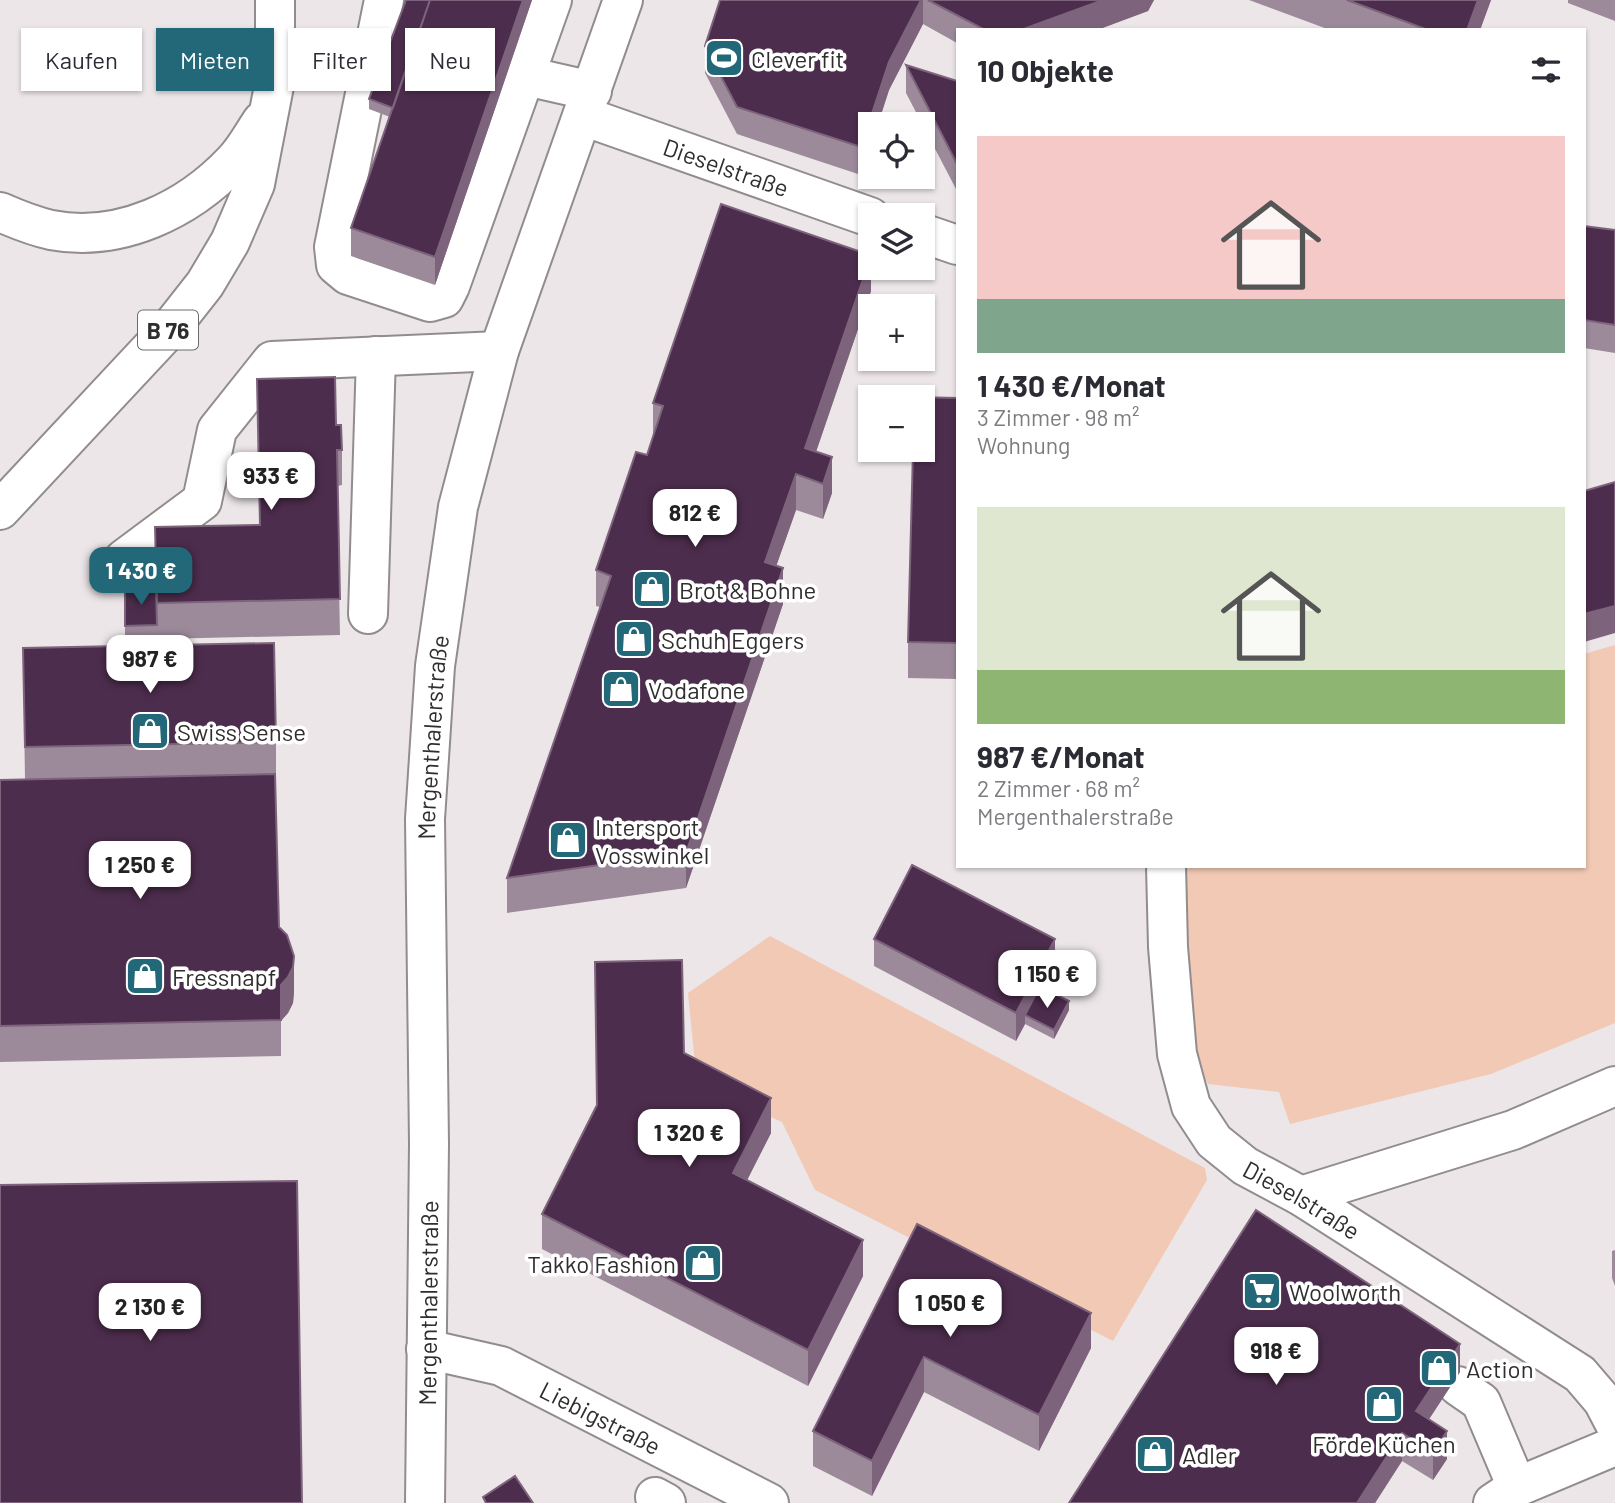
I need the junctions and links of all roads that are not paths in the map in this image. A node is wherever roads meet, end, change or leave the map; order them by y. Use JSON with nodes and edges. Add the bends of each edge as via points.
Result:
{"nodes":[{"id":1,"x":275,"y":0,"type":"edge"},
{"id":2,"x":384,"y":0,"type":"edge"},
{"id":3,"x":552,"y":0,"type":"edge"},
{"id":4,"x":623,"y":0,"type":"edge"},
{"id":5,"x":526,"y":76,"type":"junction"},
{"id":6,"x":587,"y":104,"type":"junction"},
{"id":7,"x":269,"y":111,"type":"junction"},
{"id":8,"x":0,"y":212,"type":"edge"},
{"id":9,"x":858,"y":212,"type":"edge"},
{"id":10,"x":935,"y":237,"type":"edge"},
{"id":11,"x":956,"y":245,"type":"edge"},
{"id":12,"x":499,"y":351,"type":"junction"},
{"id":13,"x":376,"y":356,"type":"junction"},
{"id":14,"x":0,"y":510,"type":"edge"},
{"id":15,"x":124,"y":559,"type":"dead end"},
{"id":16,"x":368,"y":614,"type":"dead end"},
{"id":17,"x":1166,"y":868,"type":"edge"},
{"id":18,"x":1615,"y":1086,"type":"edge"},
{"id":19,"x":1301,"y":1196,"type":"junction"},
{"id":20,"x":426,"y":1349,"type":"junction"},
{"id":21,"x":1458,"y":1386,"type":"dead end"},
{"id":22,"x":1615,"y":1424,"type":"edge"},
{"id":23,"x":1615,"y":1446,"type":"edge"},
{"id":24,"x":1505,"y":1495,"type":"edge"},
{"id":25,"x":425,"y":1503,"type":"edge"},
{"id":26,"x":769,"y":1503,"type":"edge"}],
"edges":[{"from":1,"to":7,"type":"main road","number":"B 76","via":[[275,81]]},
{"from":2,"to":5,"type":"main road","via":[[334,247],[336,265],[348,275],[430,302],[444,298]]},
{"from":3,"to":5,"type":"main road"},
{"from":4,"to":6,"type":"main road","name":"Mergenthalerstraße"},
{"from":5,"to":6,"type":"main road","name":"Dieselstraße"},
{"from":6,"to":9,"type":"main road","name":"Dieselstraße"},
{"from":6,"to":12,"type":"main road","name":"Mergenthalerstraße"},
{"from":7,"to":8,"type":"main road","number":"B 76","via":[[236,159],[180,206],[158,218],[83,232],[52,230]]},
{"from":7,"to":14,"type":"main road","number":"B 76","via":[[255,184],[230,242],[205,284],[172,326]]},
{"from":10,"to":11,"type":"main road"},
{"from":12,"to":13,"type":"main road"},
{"from":12,"to":20,"type":"main road","name":"Mergenthalerstraße","via":[[458,507],[435,666],[425,819]]},
{"from":13,"to":15,"type":"main road","via":[[272,360],[217,430],[202,501]]},
{"from":13,"to":16,"type":"main road"},
{"from":17,"to":19,"type":"main road","name":"Dieselstraße","via":[[1177,1054],[1191,1106],[1214,1141],[1245,1166]]},
{"from":18,"to":19,"type":"main road","via":[[1513,1130]]},
{"from":19,"to":22,"type":"main road","name":"Dieselstraße","via":[[1580,1374]]},
{"from":20,"to":25,"type":"main road","name":"Mergenthalerstraße"},
{"from":20,"to":26,"type":"main road","name":"Liebigstraße","via":[[501,1366]]},
{"from":21,"to":24,"type":"main road","via":[[1481,1402]]},
{"from":23,"to":24,"type":"main road"}]}
